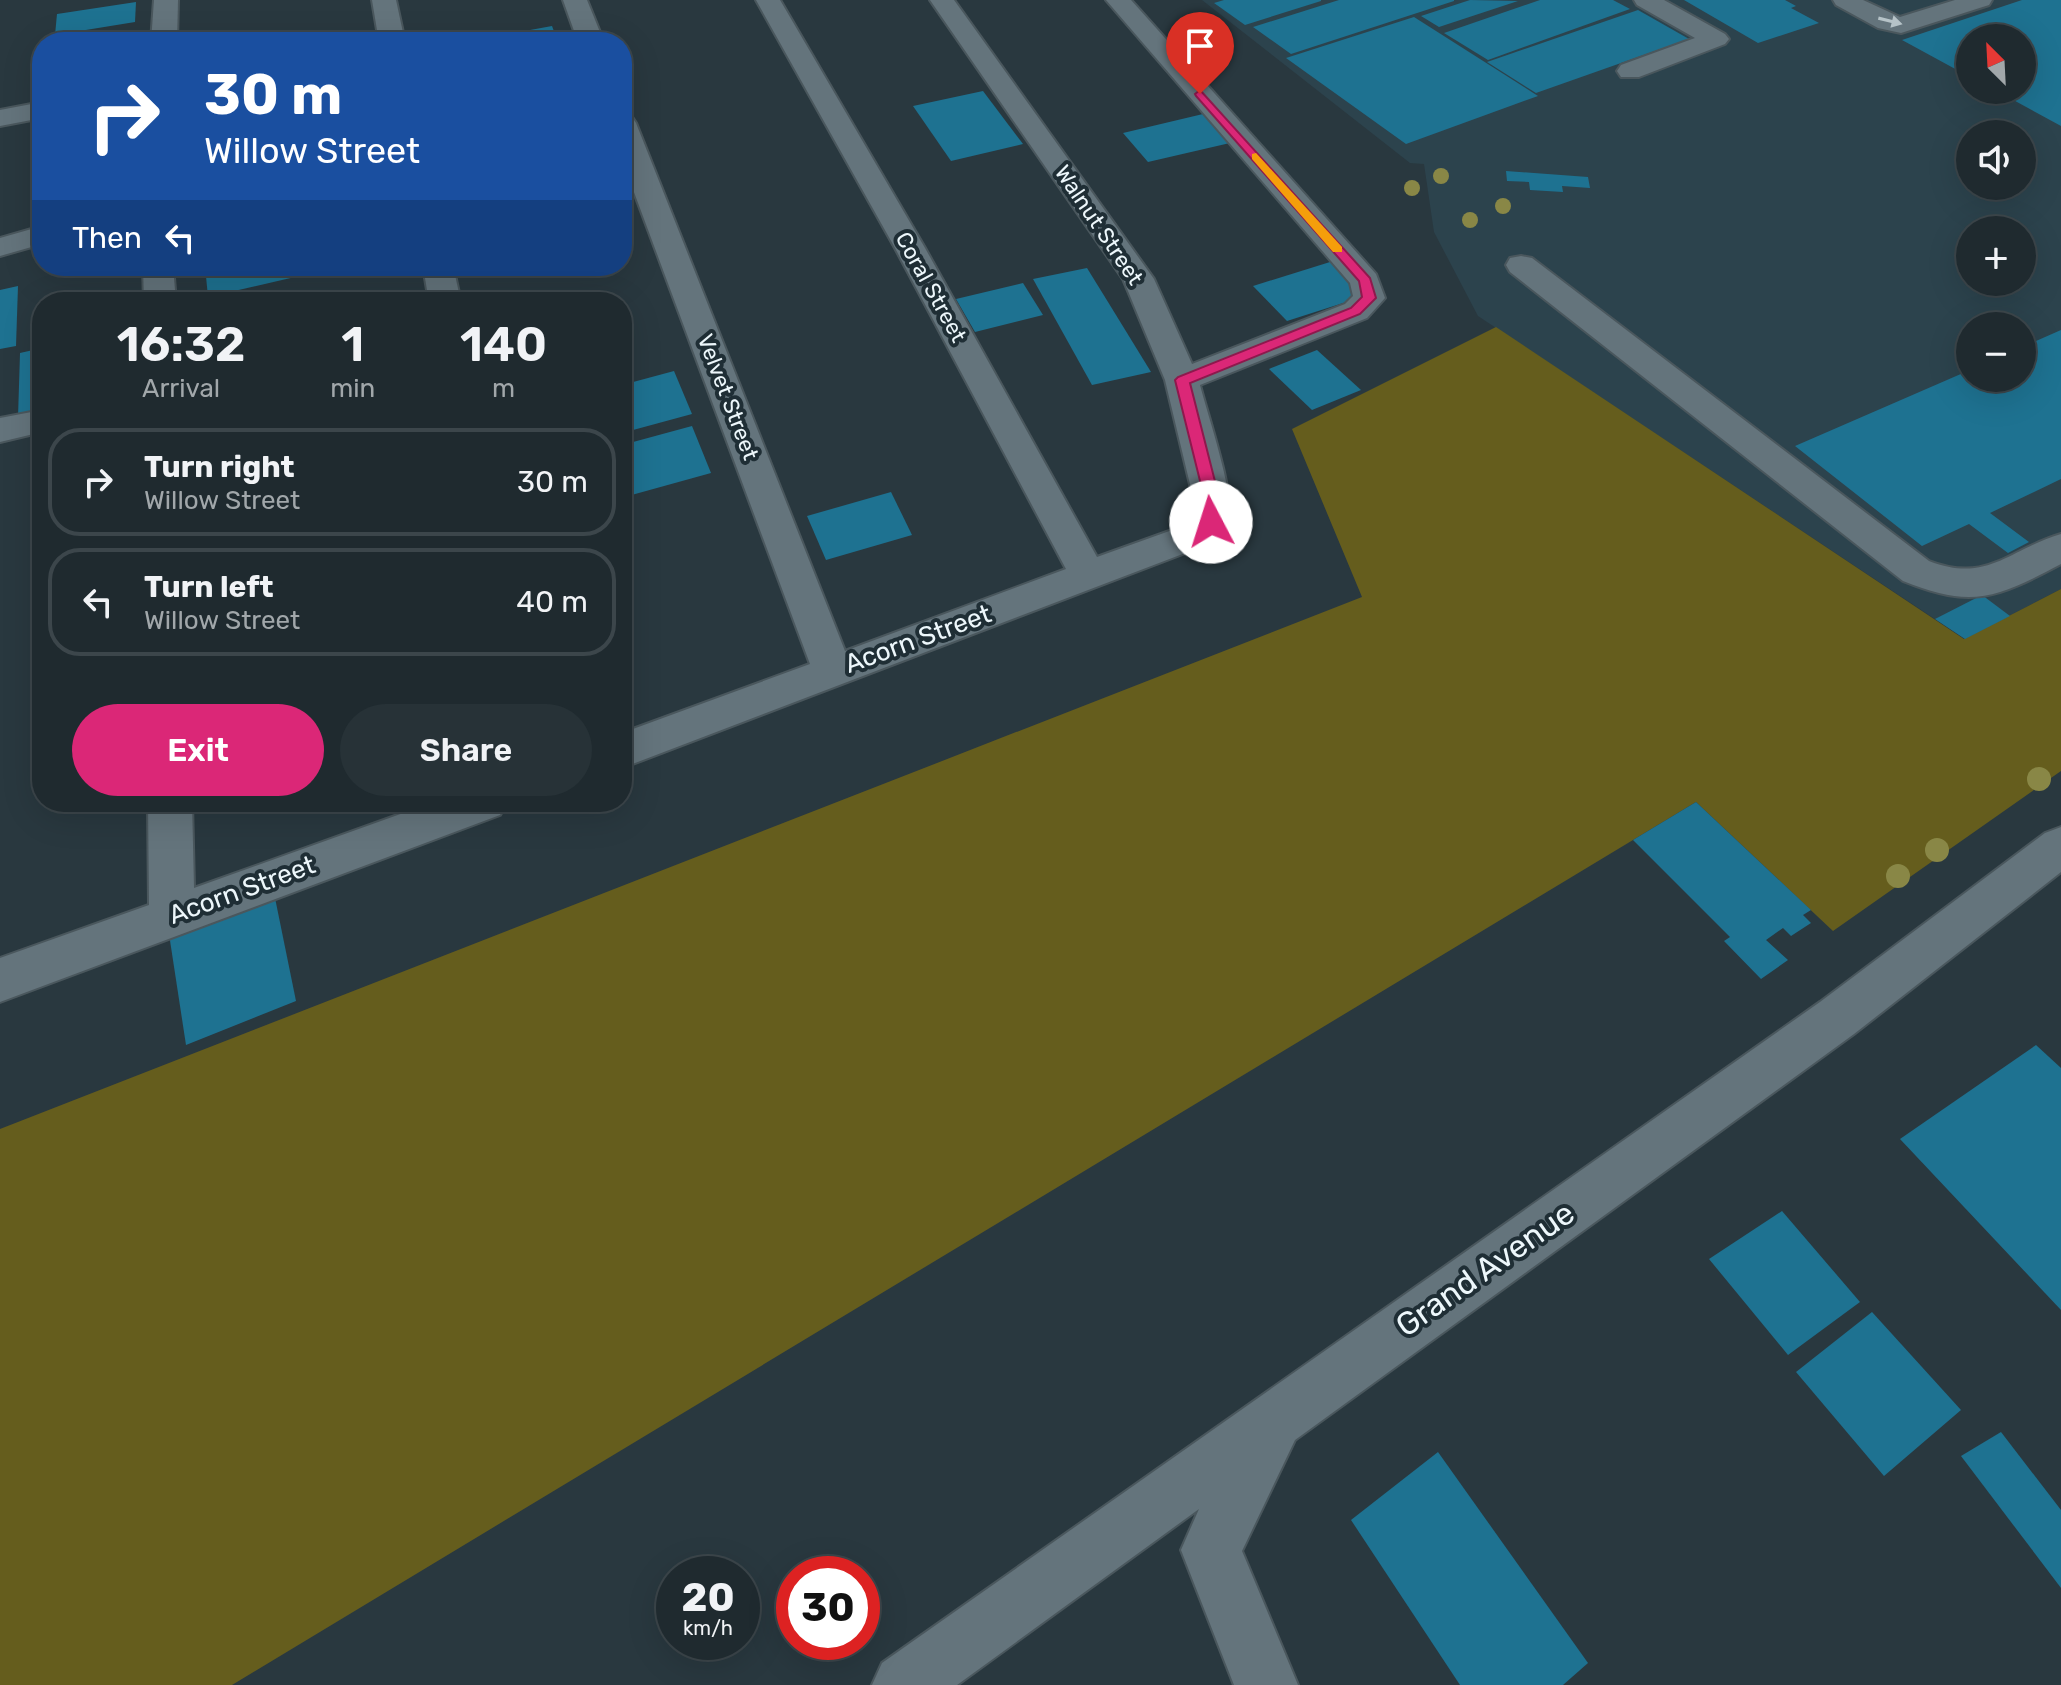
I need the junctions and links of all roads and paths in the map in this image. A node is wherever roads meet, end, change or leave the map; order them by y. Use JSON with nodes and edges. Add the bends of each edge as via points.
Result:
{"nodes":[{"id":1,"x":166,"y":0,"type":"edge"},
{"id":2,"x":384,"y":0,"type":"edge"},
{"id":3,"x":575,"y":0,"type":"edge"},
{"id":4,"x":768,"y":0,"type":"edge"},
{"id":5,"x":942,"y":0,"type":"edge"},
{"id":6,"x":1118,"y":0,"type":"edge"},
{"id":7,"x":1646,"y":0,"type":"edge"},
{"id":8,"x":1845,"y":0,"type":"edge"},
{"id":9,"x":1980,"y":0,"type":"edge"},
{"id":10,"x":164,"y":32,"type":"edge"},
{"id":11,"x":390,"y":32,"type":"edge"},
{"id":12,"x":587,"y":32,"type":"edge"},
{"id":13,"x":1630,"y":71,"type":"dead end"},
{"id":14,"x":32,"y":112,"type":"edge"},
{"id":15,"x":0,"y":118,"type":"edge"},
{"id":16,"x":632,"y":149,"type":"edge"},
{"id":17,"x":32,"y":238,"type":"edge"},
{"id":18,"x":0,"y":247,"type":"edge"},
{"id":19,"x":0,"y":263,"type":"edge"},
{"id":20,"x":32,"y":263,"type":"edge"},
{"id":21,"x":1521,"y":265,"type":"dead end"},
{"id":22,"x":1182,"y":380,"type":"junction"},
{"id":23,"x":32,"y":423,"type":"edge"},
{"id":24,"x":0,"y":430,"type":"edge"},
{"id":25,"x":1211,"y":522,"type":"joint"},
{"id":26,"x":2061,"y":547,"type":"edge"},
{"id":27,"x":1089,"y":576,"type":"junction"},
{"id":28,"x":833,"y":671,"type":"junction"},
{"id":29,"x":632,"y":747,"type":"edge"},
{"id":30,"x":170,"y":812,"type":"edge"},
{"id":31,"x":457,"y":812,"type":"edge"},
{"id":32,"x":2061,"y":846,"type":"edge"},
{"id":33,"x":172,"y":915,"type":"junction"},
{"id":34,"x":0,"y":980,"type":"edge"},
{"id":35,"x":1275,"y":1417,"type":"junction"},
{"id":36,"x":904,"y":1685,"type":"edge"},
{"id":37,"x":1266,"y":1685,"type":"edge"}],
"edges":[{"from":1,"to":10,"type":"street"},
{"from":2,"to":11,"type":"street"},
{"from":3,"to":12,"type":"street"},
{"from":4,"to":27,"type":"street","name":"Coral Street"},
{"from":5,"to":22,"type":"street","name":"Walnut Street","via":[[1138,279]]},
{"from":6,"to":22,"type":"street","via":[[1365,281],[1369,298],[1356,311]]},
{"from":7,"to":13,"type":"street","via":[[1716,39]]},
{"from":8,"to":9,"type":"street","one_way":true,"via":[[1894,25]]},
{"from":14,"to":15,"type":"street"},
{"from":16,"to":28,"type":"street","name":"Velvet Street"},
{"from":17,"to":18,"type":"street"},
{"from":19,"to":20,"type":"street"},
{"from":21,"to":26,"type":"street","via":[[1916,571],[1953,585],[1985,585]]},
{"from":22,"to":25,"type":"street","name":"Walnut Street","via":[[1212,501]]},
{"from":23,"to":24,"type":"street"},
{"from":25,"to":27,"type":"street","name":"Acorn Street","via":[[1188,538]]},
{"from":27,"to":28,"type":"street","name":"Acorn Street"},
{"from":28,"to":29,"type":"street","name":"Acorn Street"},
{"from":30,"to":33,"type":"street"},
{"from":31,"to":33,"type":"street","name":"Acorn Street"},
{"from":32,"to":35,"type":"street","name":"Grand Avenue","via":[[1837,1018]]},
{"from":33,"to":34,"type":"street","name":"Acorn Street"},
{"from":35,"to":36,"type":"street","name":"Grand Avenue"},
{"from":35,"to":37,"type":"street","via":[[1211,1550]]}]}
